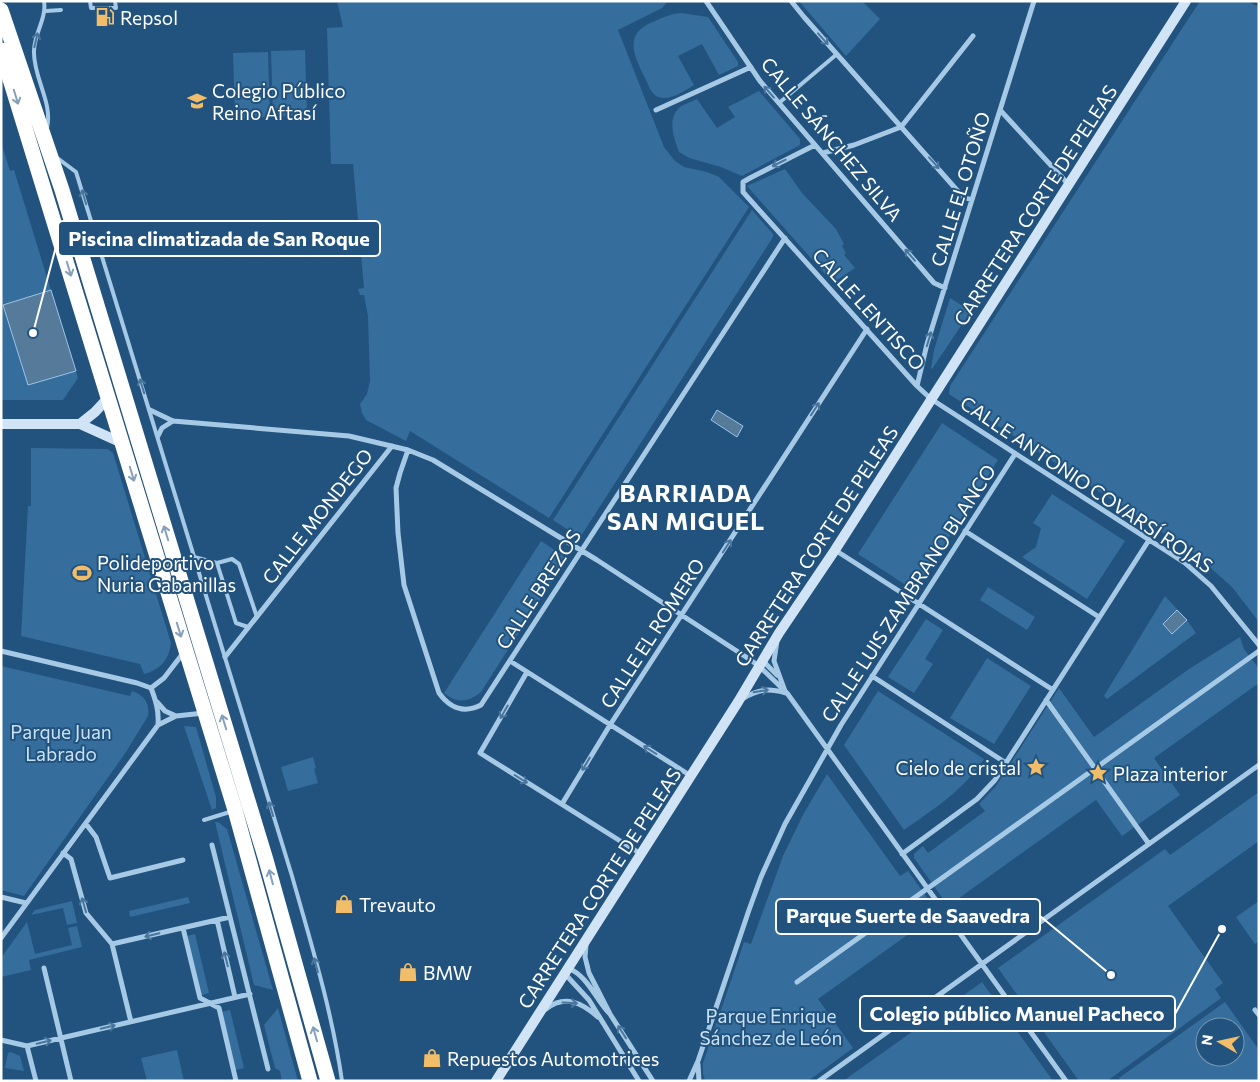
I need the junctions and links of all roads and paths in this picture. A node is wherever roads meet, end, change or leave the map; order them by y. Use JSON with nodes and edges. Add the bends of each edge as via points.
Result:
{"nodes":[{"id":1,"x":44,"y":1,"type":"edge"},
{"id":2,"x":90,"y":1,"type":"edge"},
{"id":3,"x":115,"y":1,"type":"edge"},
{"id":4,"x":706,"y":1,"type":"edge"},
{"id":5,"x":791,"y":1,"type":"edge"},
{"id":6,"x":1034,"y":1,"type":"edge"},
{"id":7,"x":1186,"y":1,"type":"edge"},
{"id":8,"x":1,"y":10,"type":"edge"},
{"id":9,"x":61,"y":10,"type":"dead end"},
{"id":10,"x":46,"y":11,"type":"junction"},
{"id":11,"x":973,"y":36,"type":"dead end"},
{"id":12,"x":1,"y":50,"type":"edge"},
{"id":13,"x":837,"y":54,"type":"junction"},
{"id":14,"x":751,"y":67,"type":"junction"},
{"id":15,"x":779,"y":104,"type":"junction"},
{"id":16,"x":656,"y":110,"type":"dead end"},
{"id":17,"x":1000,"y":110,"type":"junction"},
{"id":18,"x":901,"y":127,"type":"junction"},
{"id":19,"x":44,"y":138,"type":"junction"},
{"id":20,"x":815,"y":145,"type":"junction"},
{"id":21,"x":50,"y":152,"type":"junction"},
{"id":22,"x":822,"y":153,"type":"junction"},
{"id":23,"x":1069,"y":185,"type":"junction"},
{"id":24,"x":972,"y":200,"type":"junction"},
{"id":25,"x":785,"y":238,"type":"junction"},
{"id":26,"x":945,"y":288,"type":"junction"},
{"id":27,"x":867,"y":329,"type":"junction"},
{"id":28,"x":917,"y":386,"type":"junction"},
{"id":29,"x":108,"y":398,"type":"junction"},
{"id":30,"x":932,"y":399,"type":"junction"},
{"id":31,"x":150,"y":410,"type":"junction"},
{"id":32,"x":172,"y":421,"type":"junction"},
{"id":33,"x":1,"y":424,"type":"edge"},
{"id":34,"x":80,"y":424,"type":"junction"},
{"id":35,"x":158,"y":436,"type":"junction"},
{"id":36,"x":122,"y":443,"type":"junction"},
{"id":37,"x":392,"y":446,"type":"junction"},
{"id":38,"x":408,"y":450,"type":"junction"},
{"id":39,"x":1015,"y":454,"type":"junction"},
{"id":40,"x":965,"y":531,"type":"junction"},
{"id":41,"x":1148,"y":540,"type":"junction"},
{"id":42,"x":581,"y":550,"type":"junction"},
{"id":43,"x":835,"y":550,"type":"junction"},
{"id":44,"x":194,"y":557,"type":"junction"},
{"id":45,"x":217,"y":563,"type":"junction"},
{"id":46,"x":919,"y":604,"type":"junction"},
{"id":47,"x":681,"y":616,"type":"junction"},
{"id":48,"x":257,"y":617,"type":"junction"},
{"id":49,"x":1099,"y":617,"type":"junction"},
{"id":50,"x":248,"y":627,"type":"junction"},
{"id":51,"x":779,"y":633,"type":"junction"},
{"id":52,"x":1259,"y":645,"type":"edge"},
{"id":53,"x":186,"y":649,"type":"junction"},
{"id":54,"x":1,"y":650,"type":"edge"},
{"id":55,"x":1259,"y":651,"type":"edge"},
{"id":56,"x":225,"y":657,"type":"junction"},
{"id":57,"x":510,"y":661,"type":"junction"},
{"id":58,"x":760,"y":663,"type":"junction"},
{"id":59,"x":527,"y":672,"type":"junction"},
{"id":60,"x":872,"y":676,"type":"junction"},
{"id":61,"x":779,"y":677,"type":"junction"},
{"id":62,"x":151,"y":688,"type":"junction"},
{"id":63,"x":1053,"y":690,"type":"junction"},
{"id":64,"x":787,"y":693,"type":"junction"},
{"id":65,"x":1046,"y":700,"type":"junction"},
{"id":66,"x":156,"y":702,"type":"junction"},
{"id":67,"x":738,"y":702,"type":"junction"},
{"id":68,"x":205,"y":713,"type":"junction"},
{"id":69,"x":176,"y":716,"type":"junction"},
{"id":70,"x":158,"y":725,"type":"junction"},
{"id":71,"x":610,"y":725,"type":"junction"},
{"id":72,"x":827,"y":749,"type":"junction"},
{"id":73,"x":1006,"y":763,"type":"junction"},
{"id":74,"x":1259,"y":765,"type":"edge"},
{"id":75,"x":1095,"y":768,"type":"junction"},
{"id":76,"x":691,"y":776,"type":"junction"},
{"id":77,"x":562,"y":804,"type":"junction"},
{"id":78,"x":234,"y":810,"type":"junction"},
{"id":79,"x":204,"y":820,"type":"dead end"},
{"id":80,"x":86,"y":824,"type":"junction"},
{"id":81,"x":1149,"y":844,"type":"junction"},
{"id":82,"x":212,"y":845,"type":"dead end"},
{"id":83,"x":63,"y":852,"type":"junction"},
{"id":84,"x":641,"y":854,"type":"junction"},
{"id":85,"x":902,"y":854,"type":"junction"},
{"id":86,"x":184,"y":860,"type":"dead end"},
{"id":87,"x":928,"y":888,"type":"junction"},
{"id":88,"x":1,"y":896,"type":"edge"},
{"id":89,"x":26,"y":903,"type":"junction"},
{"id":90,"x":230,"y":917,"type":"junction"},
{"id":91,"x":216,"y":920,"type":"junction"},
{"id":92,"x":183,"y":928,"type":"junction"},
{"id":93,"x":588,"y":937,"type":"junction"},
{"id":94,"x":1,"y":938,"type":"edge"},
{"id":95,"x":112,"y":944,"type":"junction"},
{"id":96,"x":982,"y":964,"type":"junction"},
{"id":97,"x":44,"y":968,"type":"dead end"},
{"id":98,"x":566,"y":970,"type":"junction"},
{"id":99,"x":797,"y":982,"type":"dead end"},
{"id":100,"x":250,"y":994,"type":"junction"},
{"id":101,"x":235,"y":998,"type":"junction"},
{"id":102,"x":210,"y":1003,"type":"junction"},
{"id":103,"x":610,"y":1014,"type":"junction"},
{"id":104,"x":538,"y":1016,"type":"junction"},
{"id":105,"x":600,"y":1020,"type":"junction"},
{"id":106,"x":131,"y":1022,"type":"junction"},
{"id":107,"x":61,"y":1038,"type":"junction"},
{"id":108,"x":1,"y":1040,"type":"edge"},
{"id":109,"x":27,"y":1046,"type":"junction"},
{"id":110,"x":698,"y":1061,"type":"junction"},
{"id":111,"x":268,"y":1069,"type":"dead end"},
{"id":112,"x":36,"y":1081,"type":"edge"},
{"id":113,"x":71,"y":1081,"type":"edge"},
{"id":114,"x":236,"y":1081,"type":"edge"},
{"id":115,"x":310,"y":1081,"type":"edge"},
{"id":116,"x":328,"y":1081,"type":"edge"},
{"id":117,"x":342,"y":1081,"type":"edge"},
{"id":118,"x":496,"y":1081,"type":"edge"},
{"id":119,"x":639,"y":1081,"type":"edge"},
{"id":120,"x":653,"y":1081,"type":"edge"},
{"id":121,"x":689,"y":1081,"type":"edge"},
{"id":122,"x":699,"y":1081,"type":"edge"},
{"id":123,"x":819,"y":1081,"type":"edge"},
{"id":124,"x":1066,"y":1081,"type":"edge"}],
"edges":[{"from":1,"to":10,"type":"lane"},
{"from":2,"to":3,"type":"lane","via":[[91,8],[116,8]]},
{"from":4,"to":14,"type":"street","name":"CALLE SÁNCHEZ SILVA"},
{"from":5,"to":13,"type":"street","one_way":true},
{"from":6,"to":17,"type":"street","name":"CALLE EL OTOÑO"},
{"from":7,"to":23,"type":"street","name":"CARRETERA CORTE DE PELEAS"},
{"from":8,"to":19,"type":"highway"},
{"from":9,"to":10,"type":"lane"},
{"from":19,"to":10,"type":"lane","one_way":true,"via":[[50,118],[33,54],[35,38]]},
{"from":11,"to":18,"type":"street"},
{"from":12,"to":29,"type":"highway","one_way":true},
{"from":13,"to":15,"type":"lane"},
{"from":13,"to":18,"type":"street"},
{"from":15,"to":14,"type":"street","name":"CALLE SÁNCHEZ SILVA","one_way":true},
{"from":14,"to":16,"type":"street"},
{"from":15,"to":20,"type":"street","name":"CALLE SÁNCHEZ SILVA"},
{"from":17,"to":23,"type":"street"},
{"from":17,"to":24,"type":"street","name":"CALLE EL OTOÑO"},
{"from":18,"to":22,"type":"street"},
{"from":18,"to":24,"type":"street","one_way":true,"via":[[963,196]]},
{"from":19,"to":21,"type":"highway"},
{"from":20,"to":22,"type":"street","name":"CALLE SÁNCHEZ SILVA"},
{"from":20,"to":25,"type":"street","name":"CALLE LENTISCO","one_way":true,"via":[[743,182],[743,192]]},
{"from":31,"to":21,"type":"lane","one_way":true,"via":[[76,172]]},
{"from":116,"to":21,"type":"highway","one_way":true,"via":[[266,860]]},
{"from":26,"to":22,"type":"street","name":"CALLE SÁNCHEZ SILVA","one_way":true,"via":[[934,282]]},
{"from":23,"to":30,"type":"street","name":"CARRETERA CORTE DE PELEAS"},
{"from":24,"to":26,"type":"street","name":"CALLE EL OTOÑO"},
{"from":25,"to":27,"type":"street","name":"CALLE LENTISCO"},
{"from":25,"to":42,"type":"street","name":"CALLE BREZOS"},
{"from":28,"to":26,"type":"street","name":"CALLE EL OTOÑO","one_way":true},
{"from":27,"to":28,"type":"street","name":"CALLE LENTISCO"},
{"from":47,"to":27,"type":"street","name":"CALLE EL ROMERO","one_way":true},
{"from":28,"to":30,"type":"street","name":"CALLE LENTISCO"},
{"from":29,"to":34,"type":"street"},
{"from":29,"to":36,"type":"highway"},
{"from":30,"to":39,"type":"street","name":"CALLE ANTONIO COVARSÍ ROJAS"},
{"from":30,"to":43,"type":"street","name":"CARRETERA CORTE DE PELEAS"},
{"from":31,"to":32,"type":"street"},
{"from":31,"to":35,"type":"lane"},
{"from":32,"to":35,"type":"street","via":[[162,428]]},
{"from":32,"to":37,"type":"street","via":[[349,436]]},
{"from":33,"to":34,"type":"street"},
{"from":34,"to":36,"type":"street"},
{"from":35,"to":44,"type":"lane"},
{"from":36,"to":53,"type":"highway","one_way":true},
{"from":37,"to":38,"type":"street","name":"CALLE MONDEGO"},
{"from":37,"to":48,"type":"street","name":"CALLE MONDEGO"},
{"from":38,"to":42,"type":"street","name":"CALLE MONDEGO","via":[[433,460]]},
{"from":38,"to":57,"type":"street","name":"CALLE BREZOS","via":[[396,488],[404,585],[439,693],[452,707],[467,710],[481,705]]},
{"from":39,"to":40,"type":"street","name":"CALLE LUIS ZAMBRANO BLANCO"},
{"from":39,"to":41,"type":"street","name":"CALLE ANTONIO COVARSÍ ROJAS"},
{"from":40,"to":46,"type":"street","name":"CALLE LUIS ZAMBRANO BLANCO"},
{"from":40,"to":49,"type":"street"},
{"from":41,"to":49,"type":"street"},
{"from":41,"to":52,"type":"street","name":"CALLE ANTONIO COVARSÍ ROJAS","via":[[1184,563],[1211,586]]},
{"from":42,"to":47,"type":"street","name":"CALLE MONDEGO"},
{"from":42,"to":57,"type":"street","name":"CALLE BREZOS"},
{"from":43,"to":46,"type":"street"},
{"from":43,"to":51,"type":"street","name":"CARRETERA CORTE DE PELEAS"},
{"from":44,"to":45,"type":"lane"},
{"from":44,"to":56,"type":"lane"},
{"from":45,"to":48,"type":"lane","via":[[232,559],[239,564]]},
{"from":45,"to":50,"type":"lane","via":[[236,622]]},
{"from":46,"to":60,"type":"street","name":"CALLE LUIS ZAMBRANO BLANCO"},
{"from":46,"to":63,"type":"street"},
{"from":47,"to":58,"type":"street","name":"CALLE MONDEGO"},
{"from":47,"to":71,"type":"street","name":"CALLE EL ROMERO"},
{"from":48,"to":50,"type":"street","name":"CALLE MONDEGO"},
{"from":49,"to":63,"type":"street"},
{"from":50,"to":56,"type":"street","name":"CALLE MONDEGO"},
{"from":51,"to":58,"type":"street","name":"CARRETERA CORTE DE PELEAS"},
{"from":51,"to":61,"type":"street","via":[[774,661]]},
{"from":53,"to":62,"type":"street","via":[[164,678]]},
{"from":53,"to":68,"type":"highway"},
{"from":54,"to":62,"type":"street"},
{"from":55,"to":75,"type":"street"},
{"from":117,"to":56,"type":"lane","one_way":true,"via":[[323,990],[292,876]]},
{"from":57,"to":59,"type":"street"},
{"from":58,"to":61,"type":"street"},
{"from":58,"to":64,"type":"street"},
{"from":58,"to":67,"type":"street","name":"CARRETERA CORTE DE PELEAS"},
{"from":59,"to":71,"type":"street"},
{"from":59,"to":77,"type":"street","one_way":true,"via":[[480,752]]},
{"from":60,"to":72,"type":"street","name":"CALLE LUIS ZAMBRANO BLANCO"},
{"from":60,"to":73,"type":"street"},
{"from":61,"to":64,"type":"street"},
{"from":62,"to":66,"type":"street"},
{"from":63,"to":65,"type":"street"},
{"from":67,"to":64,"type":"street","one_way":true,"via":[[754,691]]},
{"from":64,"to":72,"type":"street"},
{"from":65,"to":73,"type":"street"},
{"from":65,"to":75,"type":"street"},
{"from":66,"to":69,"type":"street"},
{"from":66,"to":70,"type":"street"},
{"from":67,"to":76,"type":"street","name":"CARRETERA CORTE DE PELEAS"},
{"from":68,"to":69,"type":"street"},
{"from":68,"to":78,"type":"highway"},
{"from":69,"to":70,"type":"street"},
{"from":70,"to":80,"type":"street"},
{"from":76,"to":71,"type":"street","one_way":true},
{"from":71,"to":77,"type":"street","name":"CALLE EL ROMERO","one_way":true},
{"from":72,"to":85,"type":"street"},
{"from":72,"to":110,"type":"street","name":"CALLE LUIS ZAMBRANO BLANCO","via":[[785,824],[761,877]]},
{"from":73,"to":85,"type":"street","via":[[977,799]]},
{"from":74,"to":81,"type":"street"},
{"from":75,"to":81,"type":"street"},
{"from":75,"to":87,"type":"street"},
{"from":76,"to":84,"type":"street","name":"CARRETERA CORTE DE PELEAS"},
{"from":77,"to":84,"type":"street"},
{"from":78,"to":79,"type":"lane"},
{"from":78,"to":115,"type":"highway"},
{"from":80,"to":83,"type":"street"},
{"from":80,"to":86,"type":"street","via":[[96,837],[110,878]]},
{"from":81,"to":96,"type":"street"},
{"from":82,"to":90,"type":"street"},
{"from":83,"to":89,"type":"street"},
{"from":95,"to":83,"type":"street","one_way":true,"via":[[86,914],[71,859]]},
{"from":84,"to":93,"type":"street","name":"CARRETERA CORTE DE PELEAS"},
{"from":85,"to":87,"type":"street"},
{"from":87,"to":96,"type":"street"},
{"from":87,"to":99,"type":"street"},
{"from":88,"to":89,"type":"street"},
{"from":89,"to":94,"type":"street"},
{"from":90,"to":91,"type":"street"},
{"from":90,"to":100,"type":"street"},
{"from":91,"to":92,"type":"street"},
{"from":101,"to":91,"type":"street","one_way":true},
{"from":92,"to":95,"type":"street","one_way":true},
{"from":92,"to":102,"type":"street","via":[[200,998]]},
{"from":93,"to":98,"type":"street","name":"CARRETERA CORTE DE PELEAS"},
{"from":93,"to":103,"type":"street","via":[[584,952],[589,973]]},
{"from":95,"to":106,"type":"street"},
{"from":96,"to":123,"type":"street"},
{"from":96,"to":124,"type":"street"},
{"from":97,"to":107,"type":"street"},
{"from":98,"to":103,"type":"street","via":[[575,971],[583,978]]},
{"from":98,"to":104,"type":"street","name":"CARRETERA CORTE DE PELEAS"},
{"from":98,"to":105,"type":"street","via":[[565,974],[589,1000]]},
{"from":100,"to":101,"type":"street"},
{"from":100,"to":111,"type":"street"},
{"from":101,"to":102,"type":"street"},
{"from":102,"to":106,"type":"street"},
{"from":102,"to":114,"type":"street","via":[[219,1008]]},
{"from":120,"to":103,"type":"street","one_way":true},
{"from":104,"to":105,"type":"street","one_way":true,"via":[[557,1003],[570,1001],[582,1004]]},
{"from":104,"to":118,"type":"street","name":"CARRETERA CORTE DE PELEAS"},
{"from":105,"to":119,"type":"street"},
{"from":107,"to":106,"type":"street","one_way":true},
{"from":109,"to":107,"type":"street","one_way":true},
{"from":107,"to":113,"type":"street"},
{"from":108,"to":109,"type":"street"},
{"from":109,"to":112,"type":"street"},
{"from":110,"to":121,"type":"street","name":"CALLE LUIS ZAMBRANO BLANCO"},
{"from":110,"to":122,"type":"street"}]}
